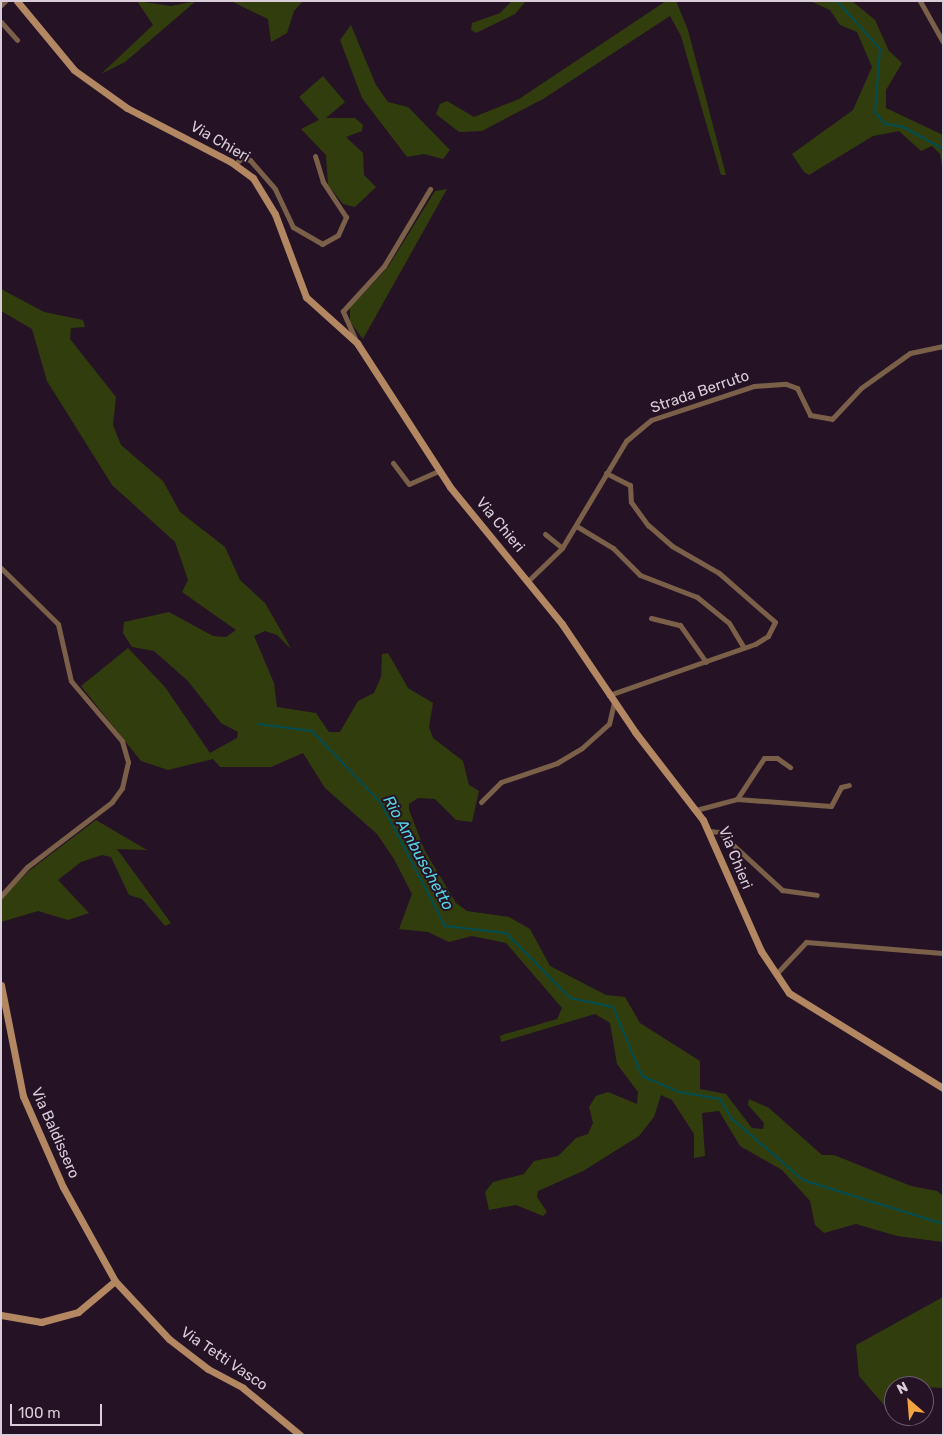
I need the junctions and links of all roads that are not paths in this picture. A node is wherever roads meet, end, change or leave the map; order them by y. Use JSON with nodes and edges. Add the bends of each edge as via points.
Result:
{"nodes":[{"id":1,"x":5,"y":1,"type":"edge"},
{"id":2,"x":17,"y":1,"type":"edge"},
{"id":3,"x":920,"y":1,"type":"edge"},
{"id":4,"x":1,"y":6,"type":"edge"},
{"id":5,"x":1,"y":22,"type":"edge"},
{"id":6,"x":17,"y":40,"type":"dead end"},
{"id":7,"x":943,"y":42,"type":"edge"},
{"id":8,"x":315,"y":156,"type":"dead end"},
{"id":9,"x":235,"y":164,"type":"junction"},
{"id":10,"x":430,"y":189,"type":"dead end"},
{"id":11,"x":357,"y":343,"type":"junction"},
{"id":12,"x":943,"y":346,"type":"edge"},
{"id":13,"x":393,"y":463,"type":"dead end"},
{"id":14,"x":440,"y":470,"type":"junction"},
{"id":15,"x":606,"y":473,"type":"junction"},
{"id":16,"x":578,"y":527,"type":"junction"},
{"id":17,"x":545,"y":534,"type":"dead end"},
{"id":18,"x":562,"y":548,"type":"junction"},
{"id":19,"x":1,"y":568,"type":"edge"},
{"id":20,"x":528,"y":580,"type":"junction"},
{"id":21,"x":651,"y":618,"type":"dead end"},
{"id":22,"x":743,"y":646,"type":"junction"},
{"id":23,"x":706,"y":662,"type":"junction"},
{"id":24,"x":609,"y":695,"type":"junction"},
{"id":25,"x":614,"y":702,"type":"junction"},
{"id":26,"x":790,"y":767,"type":"dead end"},
{"id":27,"x":849,"y":785,"type":"dead end"},
{"id":28,"x":737,"y":798,"type":"junction"},
{"id":29,"x":481,"y":802,"type":"dead end"},
{"id":30,"x":696,"y":810,"type":"junction"},
{"id":31,"x":709,"y":831,"type":"junction"},
{"id":32,"x":816,"y":895,"type":"dead end"},
{"id":33,"x":1,"y":896,"type":"edge"},
{"id":34,"x":943,"y":954,"type":"edge"},
{"id":35,"x":776,"y":974,"type":"junction"},
{"id":36,"x":1,"y":986,"type":"edge"},
{"id":37,"x":943,"y":1088,"type":"edge"},
{"id":38,"x":115,"y":1281,"type":"junction"},
{"id":39,"x":1,"y":1315,"type":"edge"},
{"id":40,"x":300,"y":1435,"type":"edge"}],
"edges":[{"from":1,"to":4,"type":"street"},
{"from":2,"to":9,"type":"street","name":"Via Chieri","via":[[74,70],[127,108]]},
{"from":3,"to":7,"type":"street"},
{"from":5,"to":6,"type":"street"},
{"from":8,"to":9,"type":"street","via":[[323,182],[346,217],[338,235],[322,244],[293,227],[275,189],[250,160],[242,158]]},
{"from":9,"to":11,"type":"street","name":"Via Chieri","via":[[266,198],[306,297]]},
{"from":10,"to":11,"type":"street","via":[[384,266],[343,311]]},
{"from":11,"to":14,"type":"street","name":"Via Chieri"},
{"from":12,"to":15,"type":"street","name":"Strada Berruto","via":[[910,353],[855,393],[832,419],[810,415],[798,388],[786,384],[754,386],[651,420],[632,433]]},
{"from":13,"to":14,"type":"street","via":[[409,484]]},
{"from":14,"to":20,"type":"street","name":"Via Chieri"},
{"from":15,"to":16,"type":"street","name":"Strada Berruto"},
{"from":15,"to":22,"type":"street","via":[[630,485],[636,511],[666,542],[719,573],[772,615],[774,628],[768,636]]},
{"from":16,"to":18,"type":"street","name":"Strada Berruto"},
{"from":16,"to":22,"type":"street","via":[[613,548],[640,575],[697,597],[729,623]]},
{"from":17,"to":18,"type":"street"},
{"from":18,"to":20,"type":"street","name":"Strada Berruto"},
{"from":19,"to":33,"type":"street","via":[[58,624],[71,681],[122,741],[128,762],[122,788],[112,802],[27,867]]},
{"from":20,"to":24,"type":"street","name":"Via Chieri"},
{"from":21,"to":23,"type":"street","via":[[680,624]]},
{"from":22,"to":23,"type":"street"},
{"from":23,"to":24,"type":"street"},
{"from":24,"to":25,"type":"street","name":"Via Chieri"},
{"from":25,"to":29,"type":"street","via":[[609,724],[582,748],[557,763],[501,782]]},
{"from":25,"to":30,"type":"street","name":"Via Chieri"},
{"from":26,"to":28,"type":"street","via":[[777,758],[764,758]]},
{"from":27,"to":28,"type":"street","via":[[842,787],[833,804],[828,806]]},
{"from":28,"to":30,"type":"street"},
{"from":30,"to":31,"type":"street","name":"Via Chieri"},
{"from":31,"to":32,"type":"street","via":[[719,832],[782,890]]},
{"from":31,"to":35,"type":"street","name":"Via Chieri","via":[[743,915]]},
{"from":34,"to":35,"type":"street","via":[[806,942]]},
{"from":35,"to":37,"type":"street","name":"Via Chieri","via":[[801,1002]]},
{"from":36,"to":38,"type":"street","name":"Via Baldissero","via":[[23,1096],[63,1187]]},
{"from":38,"to":39,"type":"street","via":[[78,1312],[42,1322]]},
{"from":38,"to":40,"type":"street","name":"Via Tetti Vasco","via":[[169,1339],[208,1369],[243,1388]]}]}
